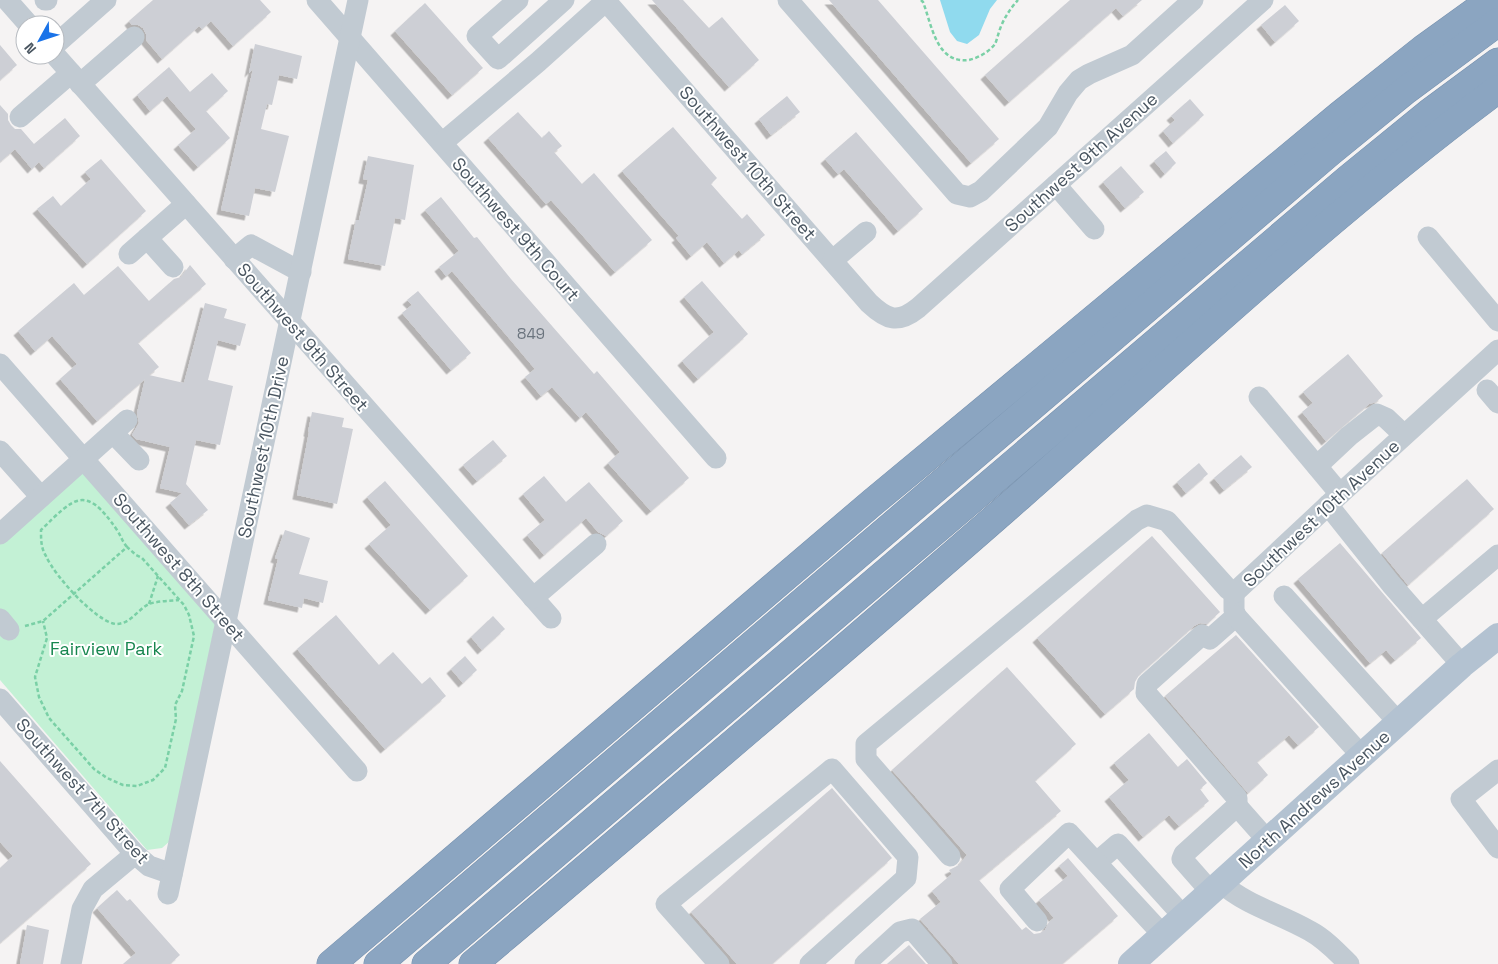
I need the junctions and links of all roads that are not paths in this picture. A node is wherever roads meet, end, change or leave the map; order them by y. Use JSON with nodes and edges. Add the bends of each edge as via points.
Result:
{"nodes":[{"id":1,"x":7,"y":0,"type":"edge"},
{"id":2,"x":106,"y":0,"type":"edge"},
{"id":3,"x":317,"y":0,"type":"edge"},
{"id":4,"x":358,"y":0,"type":"edge"},
{"id":5,"x":518,"y":0,"type":"edge"},
{"id":6,"x":564,"y":0,"type":"edge"},
{"id":7,"x":606,"y":0,"type":"edge"},
{"id":8,"x":788,"y":0,"type":"edge"},
{"id":9,"x":1194,"y":0,"type":"edge"},
{"id":10,"x":1263,"y":0,"type":"edge"},
{"id":11,"x":1491,"y":0,"type":"edge"},
{"id":12,"x":20,"y":15,"type":"edge"},
{"id":13,"x":1498,"y":22,"type":"edge"},
{"id":14,"x":65,"y":36,"type":"edge"},
{"id":15,"x":134,"y":37,"type":"dead end"},
{"id":16,"x":350,"y":38,"type":"junction"},
{"id":17,"x":518,"y":41,"type":"junction"},
{"id":18,"x":538,"y":62,"type":"junction"},
{"id":19,"x":1498,"y":62,"type":"edge"},
{"id":20,"x":64,"y":65,"type":"edge"},
{"id":21,"x":76,"y":78,"type":"junction"},
{"id":22,"x":1498,"y":89,"type":"edge"},
{"id":23,"x":20,"y":117,"type":"dead end"},
{"id":24,"x":442,"y":143,"type":"junction"},
{"id":25,"x":1056,"y":185,"type":"junction"},
{"id":26,"x":186,"y":204,"type":"junction"},
{"id":27,"x":1094,"y":229,"type":"dead end"},
{"id":28,"x":866,"y":232,"type":"dead end"},
{"id":29,"x":1428,"y":237,"type":"dead end"},
{"id":30,"x":147,"y":238,"type":"junction"},
{"id":31,"x":129,"y":254,"type":"dead end"},
{"id":32,"x":234,"y":259,"type":"junction"},
{"id":33,"x":833,"y":260,"type":"junction"},
{"id":34,"x":173,"y":267,"type":"dead end"},
{"id":35,"x":301,"y":272,"type":"junction"},
{"id":36,"x":896,"y":319,"type":"joint"},
{"id":37,"x":1498,"y":321,"type":"edge"},
{"id":38,"x":290,"y":323,"type":"junction"},
{"id":39,"x":1498,"y":350,"type":"edge"},
{"id":40,"x":0,"y":364,"type":"edge"},
{"id":41,"x":1259,"y":397,"type":"dead end"},
{"id":42,"x":1404,"y":435,"type":"junction"},
{"id":43,"x":0,"y":451,"type":"edge"},
{"id":44,"x":716,"y":458,"type":"dead end"},
{"id":45,"x":84,"y":460,"type":"junction"},
{"id":46,"x":139,"y":460,"type":"dead end"},
{"id":47,"x":1317,"y":466,"type":"junction"},
{"id":48,"x":42,"y":497,"type":"junction"},
{"id":49,"x":1334,"y":499,"type":"junction"},
{"id":50,"x":0,"y":534,"type":"edge"},
{"id":51,"x":596,"y":544,"type":"dead end"},
{"id":52,"x":1498,"y":556,"type":"edge"},
{"id":53,"x":1234,"y":593,"type":"junction"},
{"id":54,"x":1284,"y":596,"type":"dead end"},
{"id":55,"x":533,"y":598,"type":"junction"},
{"id":56,"x":1236,"y":616,"type":"junction"},
{"id":57,"x":551,"y":618,"type":"dead end"},
{"id":58,"x":1422,"y":619,"type":"junction"},
{"id":59,"x":226,"y":620,"type":"junction"},
{"id":60,"x":1498,"y":636,"type":"edge"},
{"id":61,"x":1462,"y":665,"type":"junction"},
{"id":62,"x":0,"y":699,"type":"edge"},
{"id":63,"x":1398,"y":722,"type":"junction"},
{"id":64,"x":1361,"y":756,"type":"junction"},
{"id":65,"x":1498,"y":770,"type":"edge"},
{"id":66,"x":358,"y":771,"type":"dead end"},
{"id":67,"x":534,"y":791,"type":"junction"},
{"id":68,"x":1237,"y":806,"type":"junction"},
{"id":69,"x":1268,"y":841,"type":"junction"},
{"id":70,"x":1498,"y":848,"type":"edge"},
{"id":71,"x":135,"y":854,"type":"junction"},
{"id":72,"x":950,"y":856,"type":"dead end"},
{"id":73,"x":1097,"y":862,"type":"junction"},
{"id":74,"x":170,"y":884,"type":"joint"},
{"id":75,"x":1216,"y":887,"type":"junction"},
{"id":76,"x":1184,"y":917,"type":"junction"},
{"id":77,"x":1037,"y":921,"type":"dead end"},
{"id":78,"x":1163,"y":935,"type":"junction"},
{"id":79,"x":408,"y":938,"type":"junction"},
{"id":80,"x":71,"y":964,"type":"edge"},
{"id":81,"x":331,"y":964,"type":"edge"},
{"id":82,"x":378,"y":964,"type":"edge"},
{"id":83,"x":426,"y":964,"type":"edge"},
{"id":84,"x":473,"y":964,"type":"edge"},
{"id":85,"x":719,"y":964,"type":"edge"},
{"id":86,"x":810,"y":964,"type":"edge"},
{"id":87,"x":865,"y":964,"type":"edge"},
{"id":88,"x":942,"y":964,"type":"edge"},
{"id":89,"x":1131,"y":964,"type":"edge"},
{"id":90,"x":1349,"y":964,"type":"edge"}],
"edges":[{"from":1,"to":12,"type":"street"},
{"from":2,"to":14,"type":"street"},
{"from":3,"to":16,"type":"street","name":"Southwest 9th Court"},
{"from":4,"to":16,"type":"street","name":"Southwest 10th Drive"},
{"from":5,"to":17,"type":"street","via":[[477,36],[498,59]]},
{"from":6,"to":17,"type":"street"},
{"from":7,"to":18,"type":"street"},
{"from":7,"to":33,"type":"street","name":"Southwest 10th Street"},
{"from":8,"to":9,"type":"street","via":[[957,194],[970,197],[981,191],[1048,127],[1079,80],[1132,55]]},
{"from":10,"to":25,"type":"street","name":"Southwest 9th Avenue"},
{"from":11,"to":67,"type":"highway","via":[[1340,115],[874,502]]},
{"from":13,"to":79,"type":"highway","via":[[1406,90],[1330,152]]},
{"from":15,"to":21,"type":"street"},
{"from":16,"to":24,"type":"street","name":"Southwest 9th Court"},
{"from":16,"to":35,"type":"street","name":"Southwest 10th Drive"},
{"from":17,"to":18,"type":"street"},
{"from":18,"to":24,"type":"street"},
{"from":19,"to":83,"type":"highway","via":[[1429,113],[1335,190]]},
{"from":20,"to":21,"type":"street","name":"Southwest 9th Street"},
{"from":21,"to":23,"type":"street"},
{"from":21,"to":26,"type":"street","name":"Southwest 9th Street"},
{"from":22,"to":84,"type":"highway","via":[[1347,209],[956,552]]},
{"from":24,"to":44,"type":"street","name":"Southwest 9th Court"},
{"from":25,"to":27,"type":"street"},
{"from":25,"to":36,"type":"street","name":"Southwest 9th Avenue","via":[[918,308]]},
{"from":26,"to":30,"type":"street"},
{"from":26,"to":32,"type":"street","name":"Southwest 9th Street"},
{"from":28,"to":33,"type":"street"},
{"from":29,"to":37,"type":"street"},
{"from":30,"to":31,"type":"street"},
{"from":30,"to":34,"type":"street"},
{"from":32,"to":35,"type":"street","via":[[251,245]]},
{"from":32,"to":38,"type":"street","name":"Southwest 9th Street"},
{"from":33,"to":36,"type":"street","name":"Southwest 10th Street","via":[[875,308]]},
{"from":35,"to":38,"type":"street","name":"Southwest 10th Drive"},
{"from":38,"to":55,"type":"street","name":"Southwest 9th Street"},
{"from":38,"to":59,"type":"street","name":"Southwest 10th Drive"},
{"from":39,"to":42,"type":"street","name":"Southwest 10th Avenue"},
{"from":40,"to":45,"type":"street","name":"Southwest 8th Street"},
{"from":41,"to":47,"type":"street"},
{"from":42,"to":47,"type":"street","via":[[1377,414]]},
{"from":42,"to":49,"type":"street","name":"Southwest 10th Avenue"},
{"from":43,"to":48,"type":"street"},
{"from":45,"to":46,"type":"street","via":[[120,426]]},
{"from":45,"to":48,"type":"street"},
{"from":45,"to":59,"type":"street","name":"Southwest 8th Street"},
{"from":47,"to":49,"type":"street"},
{"from":48,"to":50,"type":"street"},
{"from":49,"to":53,"type":"street","name":"Southwest 10th Avenue"},
{"from":49,"to":58,"type":"street"},
{"from":51,"to":55,"type":"street"},
{"from":52,"to":58,"type":"street"},
{"from":53,"to":56,"type":"street"},
{"from":53,"to":72,"type":"street","name":"Southwest 10th Avenue","via":[[1167,522],[1147,515],[866,744],[866,759]]},
{"from":54,"to":63,"type":"street"},
{"from":55,"to":57,"type":"street","name":"Southwest 9th Street"},
{"from":56,"to":64,"type":"street"},
{"from":56,"to":68,"type":"street","via":[[1210,639],[1202,635],[1147,684],[1146,693],[1237,798]]},
{"from":58,"to":61,"type":"street"},
{"from":59,"to":66,"type":"street","name":"Southwest 8th Street"},
{"from":59,"to":74,"type":"street","name":"Southwest 10th Drive"},
{"from":60,"to":61,"type":"main road","name":"North Andrews Avenue"},
{"from":61,"to":63,"type":"main road","name":"North Andrews Avenue"},
{"from":62,"to":71,"type":"street","name":"Southwest 7th Street"},
{"from":63,"to":64,"type":"main road","name":"North Andrews Avenue"},
{"from":64,"to":69,"type":"main road","name":"North Andrews Avenue"},
{"from":65,"to":70,"type":"street","via":[[1461,799]]},
{"from":67,"to":79,"type":"highway"},
{"from":67,"to":81,"type":"highway"},
{"from":68,"to":69,"type":"street"},
{"from":68,"to":75,"type":"street","via":[[1182,859]]},
{"from":69,"to":75,"type":"main road","name":"North Andrews Avenue"},
{"from":71,"to":74,"type":"street","name":"Southwest 7th Street"},
{"from":71,"to":80,"type":"street","via":[[93,889],[82,909]]},
{"from":73,"to":76,"type":"street","via":[[1118,844]]},
{"from":73,"to":77,"type":"street","via":[[1069,833],[1010,889]]},
{"from":73,"to":78,"type":"street"},
{"from":75,"to":76,"type":"main road","name":"North Andrews Avenue"},
{"from":75,"to":90,"type":"street","via":[[1311,931]]},
{"from":76,"to":78,"type":"main road","name":"North Andrews Avenue"},
{"from":78,"to":89,"type":"main road","name":"North Andrews Avenue"},
{"from":79,"to":82,"type":"highway"},
{"from":85,"to":86,"type":"street","via":[[666,904],[832,769],[908,857],[906,878]]},
{"from":87,"to":88,"type":"street","via":[[900,932],[912,929]]}]}
